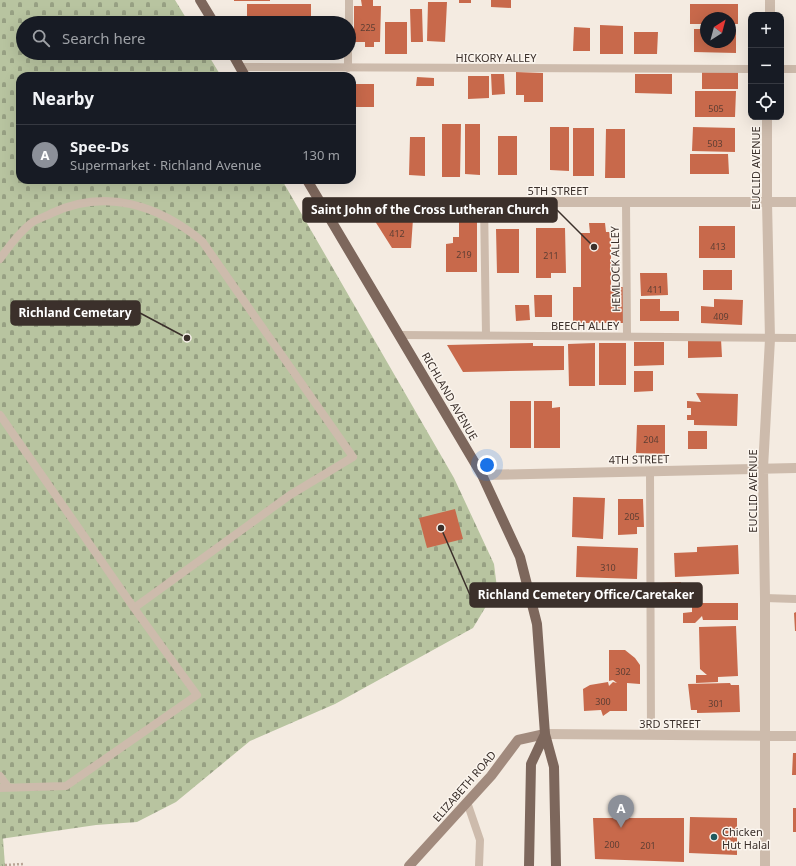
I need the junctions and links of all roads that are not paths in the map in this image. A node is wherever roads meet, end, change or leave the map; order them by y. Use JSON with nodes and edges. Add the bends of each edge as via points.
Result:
{"nodes":[{"id":1,"x":200,"y":0,"type":"edge"},
{"id":2,"x":349,"y":0,"type":"edge"},
{"id":3,"x":770,"y":0,"type":"edge"},
{"id":4,"x":770,"y":12,"type":"edge"},
{"id":5,"x":210,"y":16,"type":"edge"},
{"id":6,"x":348,"y":16,"type":"edge"},
{"id":7,"x":236,"y":60,"type":"edge"},
{"id":8,"x":348,"y":60,"type":"edge"},
{"id":9,"x":348,"y":68,"type":"junction"},
{"id":10,"x":748,"y":69,"type":"edge"},
{"id":11,"x":784,"y":69,"type":"edge"},
{"id":12,"x":796,"y":69,"type":"edge"},
{"id":13,"x":243,"y":72,"type":"edge"},
{"id":14,"x":767,"y":120,"type":"edge"},
{"id":15,"x":309,"y":184,"type":"edge"},
{"id":16,"x":320,"y":202,"type":"junction"},
{"id":17,"x":484,"y":202,"type":"junction"},
{"id":18,"x":626,"y":202,"type":"junction"},
{"id":19,"x":767,"y":202,"type":"junction"},
{"id":20,"x":796,"y":202,"type":"edge"},
{"id":21,"x":0,"y":259,"type":"edge"},
{"id":22,"x":400,"y":335,"type":"junction"},
{"id":23,"x":486,"y":335,"type":"junction"},
{"id":24,"x":627,"y":336,"type":"junction"},
{"id":25,"x":796,"y":338,"type":"edge"},
{"id":26,"x":770,"y":339,"type":"junction"},
{"id":27,"x":0,"y":415,"type":"edge"},
{"id":28,"x":763,"y":468,"type":"junction"},
{"id":29,"x":796,"y":468,"type":"edge"},
{"id":30,"x":650,"y":471,"type":"junction"},
{"id":31,"x":482,"y":475,"type":"junction"},
{"id":32,"x":765,"y":598,"type":"junction"},
{"id":33,"x":796,"y":599,"type":"edge"},
{"id":34,"x":134,"y":608,"type":"junction"},
{"id":35,"x":545,"y":734,"type":"junction"},
{"id":36,"x":651,"y":735,"type":"junction"},
{"id":37,"x":765,"y":735,"type":"junction"},
{"id":38,"x":796,"y":736,"type":"edge"},
{"id":39,"x":0,"y":776,"type":"edge"},
{"id":40,"x":4,"y":788,"type":"edge"},
{"id":41,"x":467,"y":802,"type":"junction"},
{"id":42,"x":409,"y":866,"type":"edge"},
{"id":43,"x":479,"y":866,"type":"edge"},
{"id":44,"x":529,"y":866,"type":"edge"},
{"id":45,"x":556,"y":866,"type":"edge"},
{"id":46,"x":765,"y":866,"type":"edge"}],
"edges":[{"from":1,"to":5,"type":"main road"},
{"from":2,"to":6,"type":"lane"},
{"from":3,"to":4,"type":"street"},
{"from":7,"to":13,"type":"main road"},
{"from":8,"to":9,"type":"lane"},
{"from":9,"to":10,"type":"lane","name":"HICKORY ALLEY"},
{"from":9,"to":13,"type":"lane","name":"HICKORY ALLEY"},
{"from":11,"to":12,"type":"lane"},
{"from":14,"to":19,"type":"street","name":"EUCLID AVENUE"},
{"from":15,"to":16,"type":"main road","name":"RICHLAND AVENUE"},
{"from":16,"to":17,"type":"street","name":"5TH STREET"},
{"from":16,"to":22,"type":"main road","name":"RICHLAND AVENUE"},
{"from":17,"to":18,"type":"street","name":"5TH STREET"},
{"from":17,"to":23,"type":"lane"},
{"from":18,"to":19,"type":"street","name":"5TH STREET"},
{"from":18,"to":24,"type":"lane","name":"HEMLOCK ALLEY"},
{"from":19,"to":20,"type":"street","name":"5TH STREET"},
{"from":19,"to":26,"type":"street","name":"EUCLID AVENUE"},
{"from":21,"to":34,"type":"lane","via":[[16,237],[31,223],[77,203],[109,200],[138,205],[187,229],[202,241],[353,457],[290,495]]},
{"from":22,"to":23,"type":"lane","name":"BEECH ALLEY"},
{"from":22,"to":31,"type":"main road","name":"RICHLAND AVENUE"},
{"from":23,"to":24,"type":"lane","name":"BEECH ALLEY"},
{"from":24,"to":26,"type":"lane","name":"BEECH ALLEY"},
{"from":25,"to":26,"type":"lane","name":"BEECH ALLEY"},
{"from":26,"to":28,"type":"street","name":"EUCLID AVENUE"},
{"from":27,"to":34,"type":"lane"},
{"from":28,"to":29,"type":"street","name":"4TH STREET"},
{"from":28,"to":30,"type":"street","name":"4TH STREET"},
{"from":28,"to":32,"type":"street","name":"EUCLID AVENUE"},
{"from":30,"to":31,"type":"street","name":"4TH STREET"},
{"from":30,"to":36,"type":"lane"},
{"from":31,"to":35,"type":"main road","name":"RICHLAND AVENUE","via":[[520,557],[537,624]]},
{"from":32,"to":33,"type":"lane"},
{"from":32,"to":37,"type":"street","name":"EUCLID AVENUE"},
{"from":34,"to":40,"type":"lane","via":[[197,695],[66,786]]},
{"from":35,"to":36,"type":"street","name":"3RD STREET"},
{"from":35,"to":41,"type":"main road","name":"ELIZABETH ROAD","via":[[518,740],[491,776]]},
{"from":35,"to":44,"type":"main road","name":"RICHLAND AVENUE","via":[[531,764]]},
{"from":35,"to":45,"type":"main road","name":"RICHLAND AVENUE","via":[[554,767]]},
{"from":36,"to":37,"type":"street","name":"3RD STREET"},
{"from":37,"to":38,"type":"street","name":"3RD STREET"},
{"from":37,"to":46,"type":"street","name":"EUCLID AVENUE"},
{"from":39,"to":40,"type":"lane"},
{"from":41,"to":42,"type":"main road","name":"ELIZABETH ROAD"},
{"from":41,"to":43,"type":"lane","via":[[480,840]]}]}
